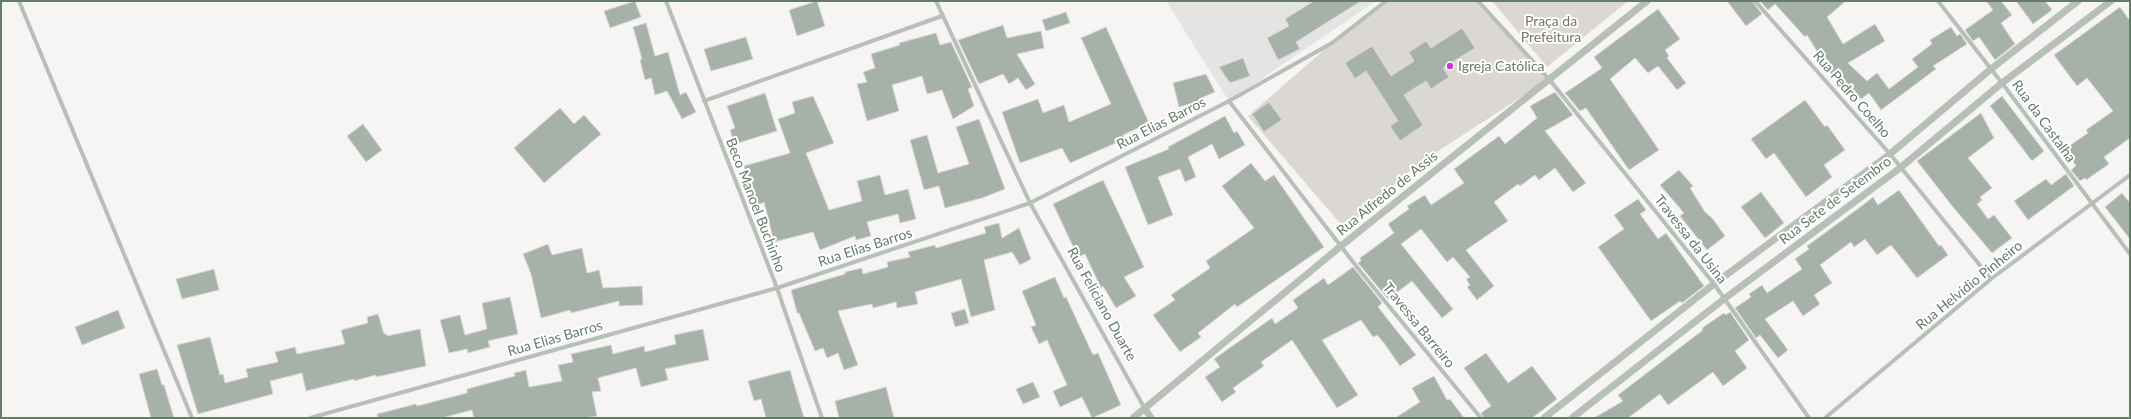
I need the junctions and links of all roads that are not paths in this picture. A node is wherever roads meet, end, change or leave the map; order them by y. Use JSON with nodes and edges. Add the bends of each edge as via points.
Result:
{"nodes":[{"id":1,"x":19,"y":1,"type":"edge"},
{"id":2,"x":666,"y":1,"type":"edge"},
{"id":3,"x":936,"y":1,"type":"edge"},
{"id":4,"x":1386,"y":1,"type":"edge"},
{"id":5,"x":1478,"y":1,"type":"edge"},
{"id":6,"x":1647,"y":1,"type":"edge"},
{"id":7,"x":1755,"y":1,"type":"edge"},
{"id":8,"x":1938,"y":1,"type":"edge"},
{"id":9,"x":2078,"y":1,"type":"edge"},
{"id":10,"x":2111,"y":1,"type":"edge"},
{"id":11,"x":942,"y":16,"type":"junction"},
{"id":12,"x":1991,"y":69,"type":"junction"},
{"id":13,"x":1549,"y":79,"type":"junction"},
{"id":14,"x":2002,"y":82,"type":"junction"},
{"id":15,"x":704,"y":101,"type":"junction"},
{"id":16,"x":1229,"y":101,"type":"junction"},
{"id":17,"x":1890,"y":154,"type":"junction"},
{"id":18,"x":1900,"y":168,"type":"junction"},
{"id":19,"x":2130,"y":175,"type":"edge"},
{"id":20,"x":1030,"y":203,"type":"junction"},
{"id":21,"x":2092,"y":204,"type":"junction"},
{"id":22,"x":1341,"y":246,"type":"junction"},
{"id":23,"x":2130,"y":254,"type":"edge"},
{"id":24,"x":1991,"y":278,"type":"junction"},
{"id":25,"x":1714,"y":284,"type":"junction"},
{"id":26,"x":777,"y":288,"type":"junction"},
{"id":27,"x":1724,"y":299,"type":"junction"},
{"id":28,"x":1145,"y":409,"type":"junction"},
{"id":29,"x":192,"y":418,"type":"edge"},
{"id":30,"x":310,"y":418,"type":"edge"},
{"id":31,"x":822,"y":418,"type":"edge"},
{"id":32,"x":1133,"y":418,"type":"edge"},
{"id":33,"x":1151,"y":418,"type":"edge"},
{"id":34,"x":1481,"y":418,"type":"edge"},
{"id":35,"x":1544,"y":418,"type":"edge"},
{"id":36,"x":1572,"y":418,"type":"edge"},
{"id":37,"x":1809,"y":418,"type":"edge"},
{"id":38,"x":1825,"y":418,"type":"edge"}],
"edges":[{"from":1,"to":29,"type":"street"},
{"from":2,"to":15,"type":"street","name":"Beco Manoel Buchinho"},
{"from":3,"to":11,"type":"street"},
{"from":4,"to":16,"type":"street","name":"Rua Elias Barros","via":[[1332,42]]},
{"from":5,"to":13,"type":"street","name":"Travessa da Usina"},
{"from":6,"to":13,"type":"street","name":"Rua Alfredo de Assis"},
{"from":7,"to":17,"type":"street","name":"Rua Pedro Coelho"},
{"from":8,"to":12,"type":"street","name":"Rua da Castalha"},
{"from":9,"to":12,"type":"street","name":"Rua Sete de Setembro"},
{"from":10,"to":14,"type":"street","name":"Rua Sete de Setembro"},
{"from":11,"to":15,"type":"street"},
{"from":11,"to":20,"type":"street"},
{"from":12,"to":14,"type":"street","name":"Rua da Castalha"},
{"from":12,"to":17,"type":"street","name":"Rua Sete de Setembro"},
{"from":13,"to":22,"type":"street","name":"Rua Alfredo de Assis"},
{"from":13,"to":25,"type":"street","name":"Travessa da Usina"},
{"from":14,"to":18,"type":"street","name":"Rua Sete de Setembro"},
{"from":14,"to":21,"type":"street","name":"Rua da Castalha"},
{"from":15,"to":26,"type":"street","name":"Beco Manoel Buchinho"},
{"from":16,"to":20,"type":"street","name":"Rua Elias Barros"},
{"from":16,"to":22,"type":"street","name":"Travessa Barreiro"},
{"from":17,"to":18,"type":"street","name":"Rua Pedro Coelho"},
{"from":17,"to":25,"type":"street","name":"Rua Sete de Setembro"},
{"from":18,"to":24,"type":"street","name":"Rua Pedro Coelho"},
{"from":18,"to":27,"type":"street","name":"Rua Sete de Setembro"},
{"from":19,"to":21,"type":"street","name":"Rua Helvídio Pinheiro"},
{"from":20,"to":26,"type":"street","name":"Rua Elias Barros"},
{"from":20,"to":28,"type":"street","name":"Rua Feliciano Duarte"},
{"from":21,"to":23,"type":"street","name":"Rua da Castalha"},
{"from":21,"to":24,"type":"street","name":"Rua Helvídio Pinheiro"},
{"from":22,"to":28,"type":"street","name":"Rua Alfredo de Assis"},
{"from":22,"to":34,"type":"street","name":"Travessa Barreiro"},
{"from":24,"to":38,"type":"street","name":"Rua Helvídio Pinheiro"},
{"from":25,"to":27,"type":"street","name":"Travessa da Usina"},
{"from":25,"to":35,"type":"street","name":"Rua Sete de Setembro"},
{"from":26,"to":30,"type":"street","name":"Rua Elias Barros"},
{"from":26,"to":31,"type":"street","name":"Beco Manoel Buchinho"},
{"from":27,"to":36,"type":"street","name":"Rua Sete de Setembro"},
{"from":27,"to":37,"type":"street","name":"Travessa da Usina"},
{"from":28,"to":32,"type":"street","name":"Rua Alfredo de Assis"},
{"from":28,"to":33,"type":"street","name":"Rua Feliciano Duarte"}]}
